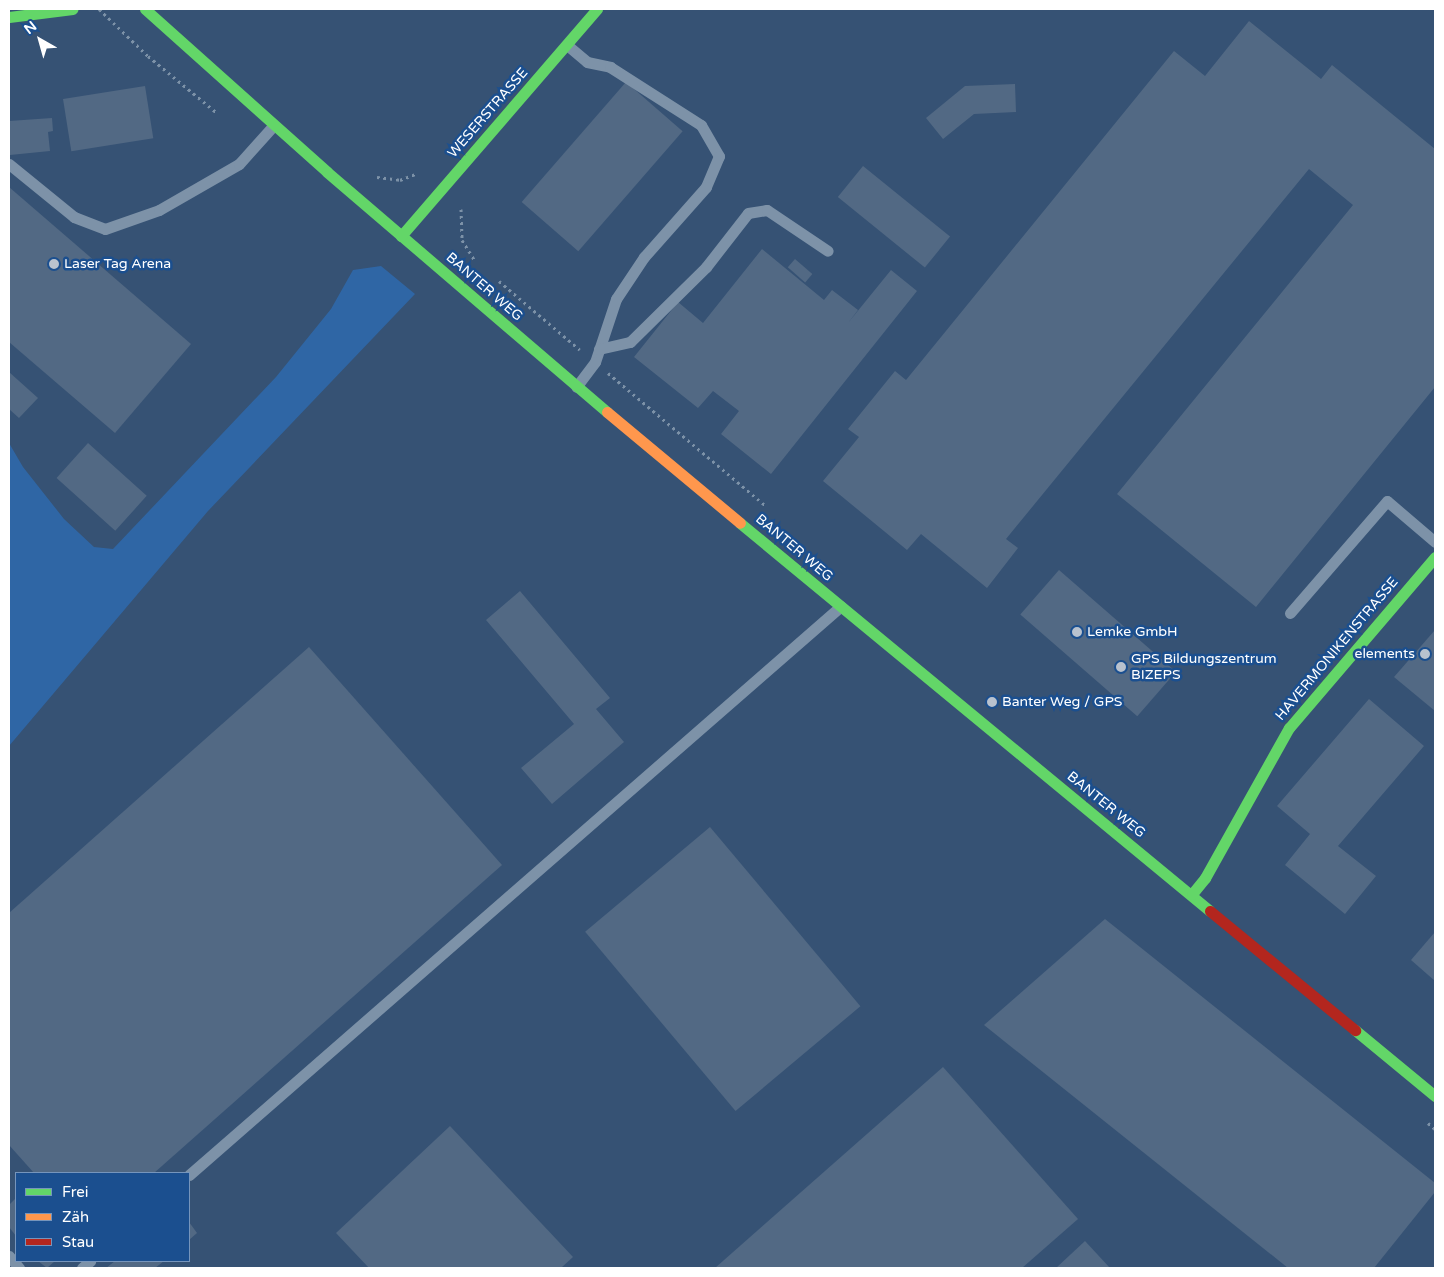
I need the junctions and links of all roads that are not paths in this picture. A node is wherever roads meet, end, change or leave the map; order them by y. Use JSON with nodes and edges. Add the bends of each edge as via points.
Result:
{"nodes":[{"id":1,"x":72,"y":9,"type":"edge"},
{"id":2,"x":144,"y":9,"type":"edge"},
{"id":3,"x":598,"y":9,"type":"edge"},
{"id":4,"x":9,"y":17,"type":"edge"},
{"id":5,"x":567,"y":45,"type":"junction"},
{"id":6,"x":274,"y":125,"type":"junction"},
{"id":7,"x":9,"y":164,"type":"edge"},
{"id":8,"x":401,"y":236,"type":"junction"},
{"id":9,"x":828,"y":251,"type":"dead end"},
{"id":10,"x":599,"y":349,"type":"junction"},
{"id":11,"x":576,"y":387,"type":"junction"},
{"id":12,"x":1435,"y":542,"type":"edge"},
{"id":13,"x":1435,"y":557,"type":"edge"},
{"id":14,"x":841,"y":606,"type":"junction"},
{"id":15,"x":1290,"y":612,"type":"dead end"},
{"id":16,"x":1192,"y":894,"type":"junction"},
{"id":17,"x":1435,"y":1096,"type":"edge"},
{"id":18,"x":190,"y":1174,"type":"edge"},
{"id":19,"x":9,"y":1256,"type":"edge"},
{"id":20,"x":19,"y":1268,"type":"edge"}],
"edges":[{"from":1,"to":4,"type":"street"},
{"from":2,"to":6,"type":"street","name":"BANTER WEG"},
{"from":3,"to":5,"type":"street","name":"WESERSTRASSE"},
{"from":5,"to":8,"type":"street","name":"WESERSTRASSE"},
{"from":5,"to":10,"type":"lane","via":[[587,62],[610,67],[701,125],[719,156],[706,186],[644,257],[616,299]]},
{"from":6,"to":7,"type":"lane","via":[[239,164],[159,210],[105,229],[74,217]]},
{"from":6,"to":8,"type":"street","name":"BANTER WEG"},
{"from":8,"to":11,"type":"street","name":"BANTER WEG"},
{"from":9,"to":10,"type":"lane","via":[[767,210],[748,213],[706,267],[630,342]]},
{"from":10,"to":11,"type":"lane","via":[[595,362]]},
{"from":11,"to":14,"type":"street","name":"BANTER WEG"},
{"from":12,"to":15,"type":"lane","via":[[1387,501]]},
{"from":13,"to":16,"type":"street","name":"HAVERMONIKENSTRASSE","via":[[1289,728],[1205,878]]},
{"from":14,"to":16,"type":"street","name":"BANTER WEG"},
{"from":14,"to":18,"type":"lane"},
{"from":16,"to":17,"type":"street","name":"BANTER WEG"},
{"from":19,"to":20,"type":"lane"}]}
